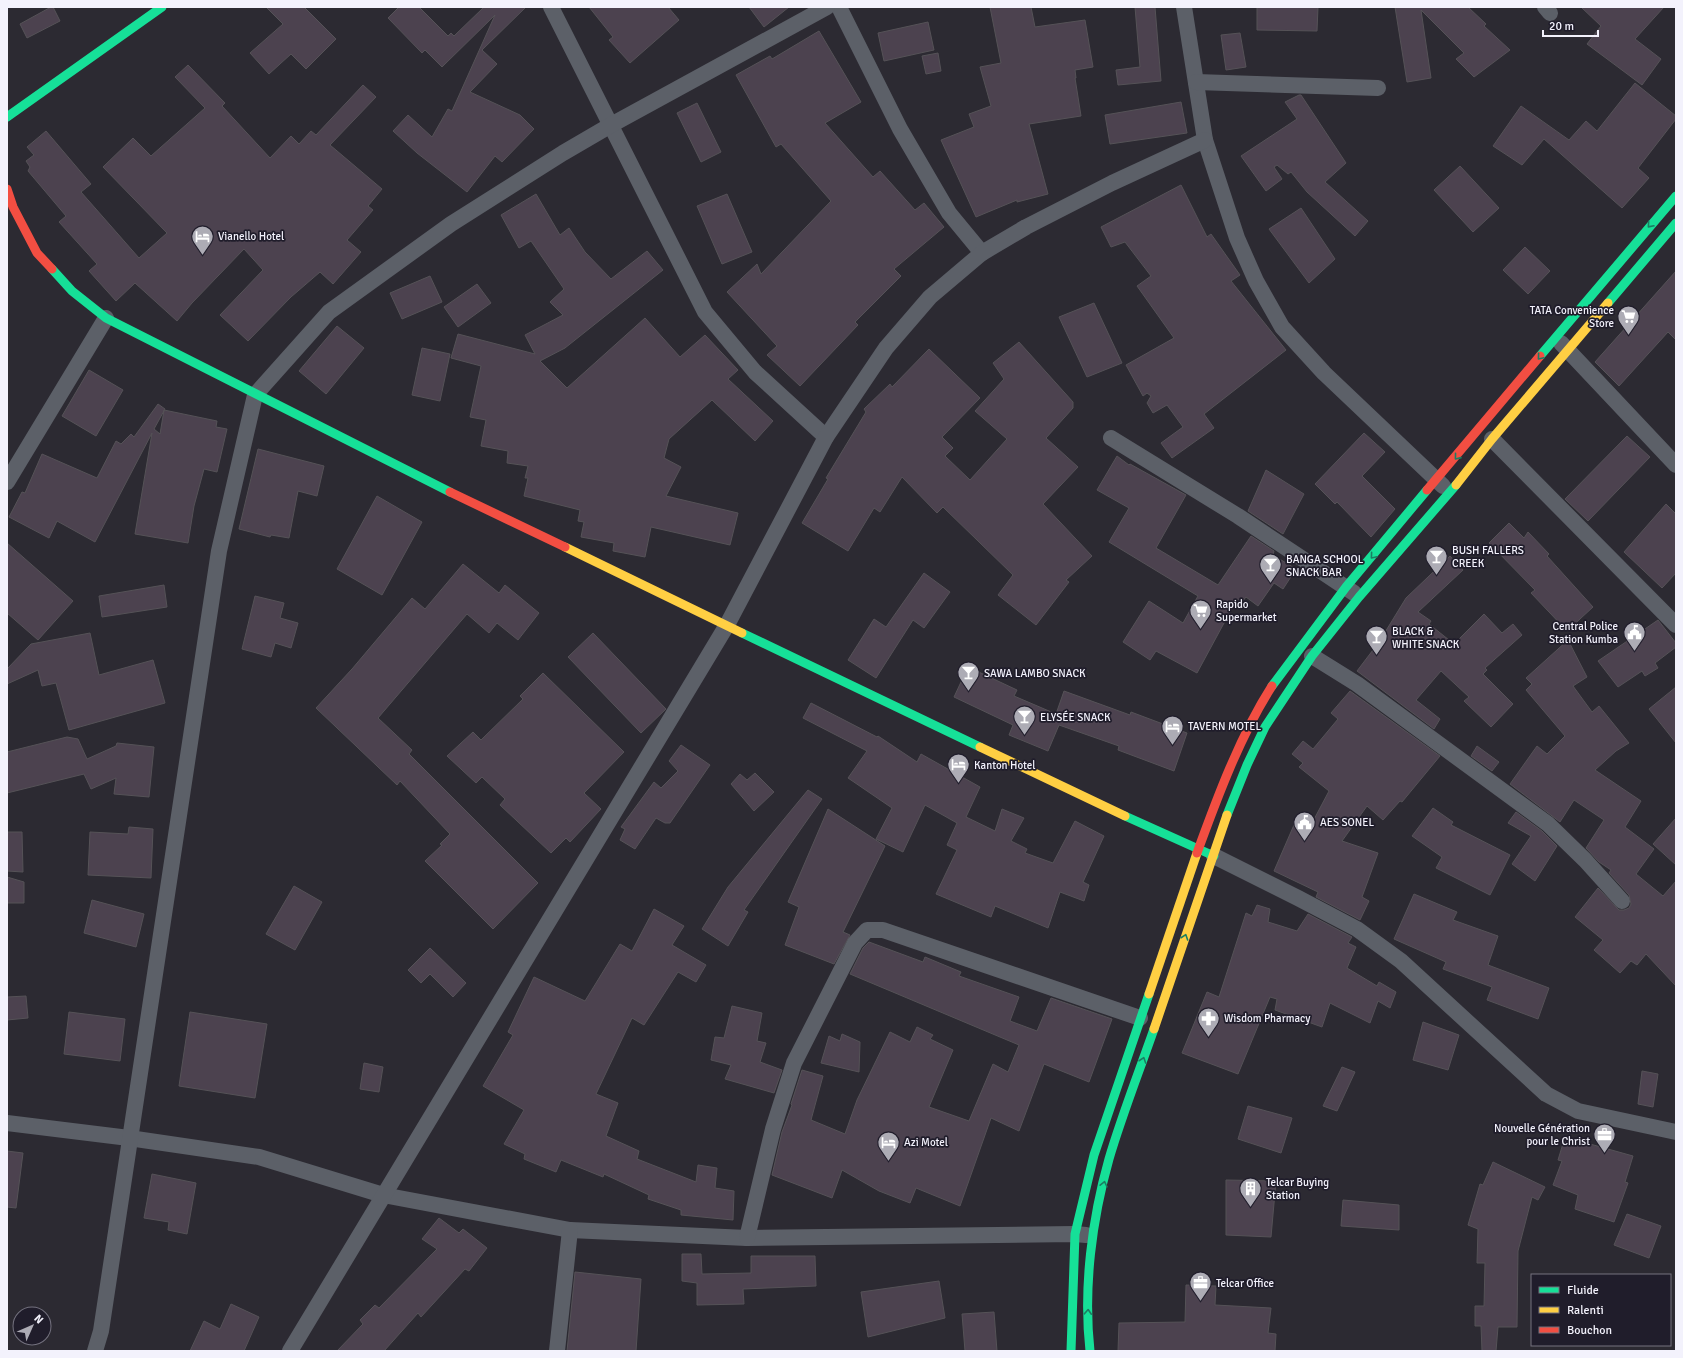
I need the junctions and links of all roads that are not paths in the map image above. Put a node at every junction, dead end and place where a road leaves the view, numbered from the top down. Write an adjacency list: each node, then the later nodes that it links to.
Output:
1 (162, 7): 8 (main road)
2 (551, 7): 9 (street)
3 (827, 7): 9 (street)
4 (839, 7): 14 (street)
5 (1184, 7): 6 (street)
6 (1196, 82): 7 (street); 10 (street)
7 (1378, 88)
8 (7, 117)
9 (611, 125): 18 (street); 19 (street)
10 (1204, 140): 14 (street); 23 (street)
11 (7, 189): 15 (main road)
12 (1676, 196): 16 (main road, one-way to 16)
13 (1676, 223): 17 (main road)
14 (982, 253): 19 (street)
15 (106, 318): 18 (main road); 24 (street)
16 (1556, 338): 17 (street); 23 (main road, one-way to 23)
17 (1568, 349): 21 (main road); 22 (street)
18 (255, 395): 28 (main road); 37 (street)
19 (826, 438): 28 (street)
20 (1111, 438): 26 (street)
21 (1492, 439): 25 (main road); 29 (street)
22 (1676, 465)
23 (1437, 481): 25 (street); 26 (main road, one-way to 26)
24 (7, 482)
25 (1450, 492): 27 (main road)
26 (1346, 587): 27 (street); 31 (main road)
27 (1359, 597): 30 (main road)
28 (727, 625): 31 (main road); 38 (street)
29 (1676, 625)
30 (1312, 656): 32 (main road); 33 (street)
31 (1198, 849): 32 (main road); 34 (main road)
32 (1214, 856): 36 (street); 41 (main road, one-way to 32)
33 (1622, 901)
34 (1140, 1018): 40 (main road); 42 (street)
35 (7, 1123): 37 (street)
36 (1676, 1132)
37 (129, 1138): 38 (street); 43 (street)
38 (383, 1195): 39 (street); 44 (street)
39 (570, 1230): 42 (street); 45 (street)
40 (1075, 1234): 41 (street); 42 (street); 46 (main road)
41 (1092, 1236): 47 (main road, one-way to 41)
42 (747, 1238)
43 (95, 1351)
44 (290, 1351)
45 (557, 1351)
46 (1071, 1351)
47 (1090, 1351)

